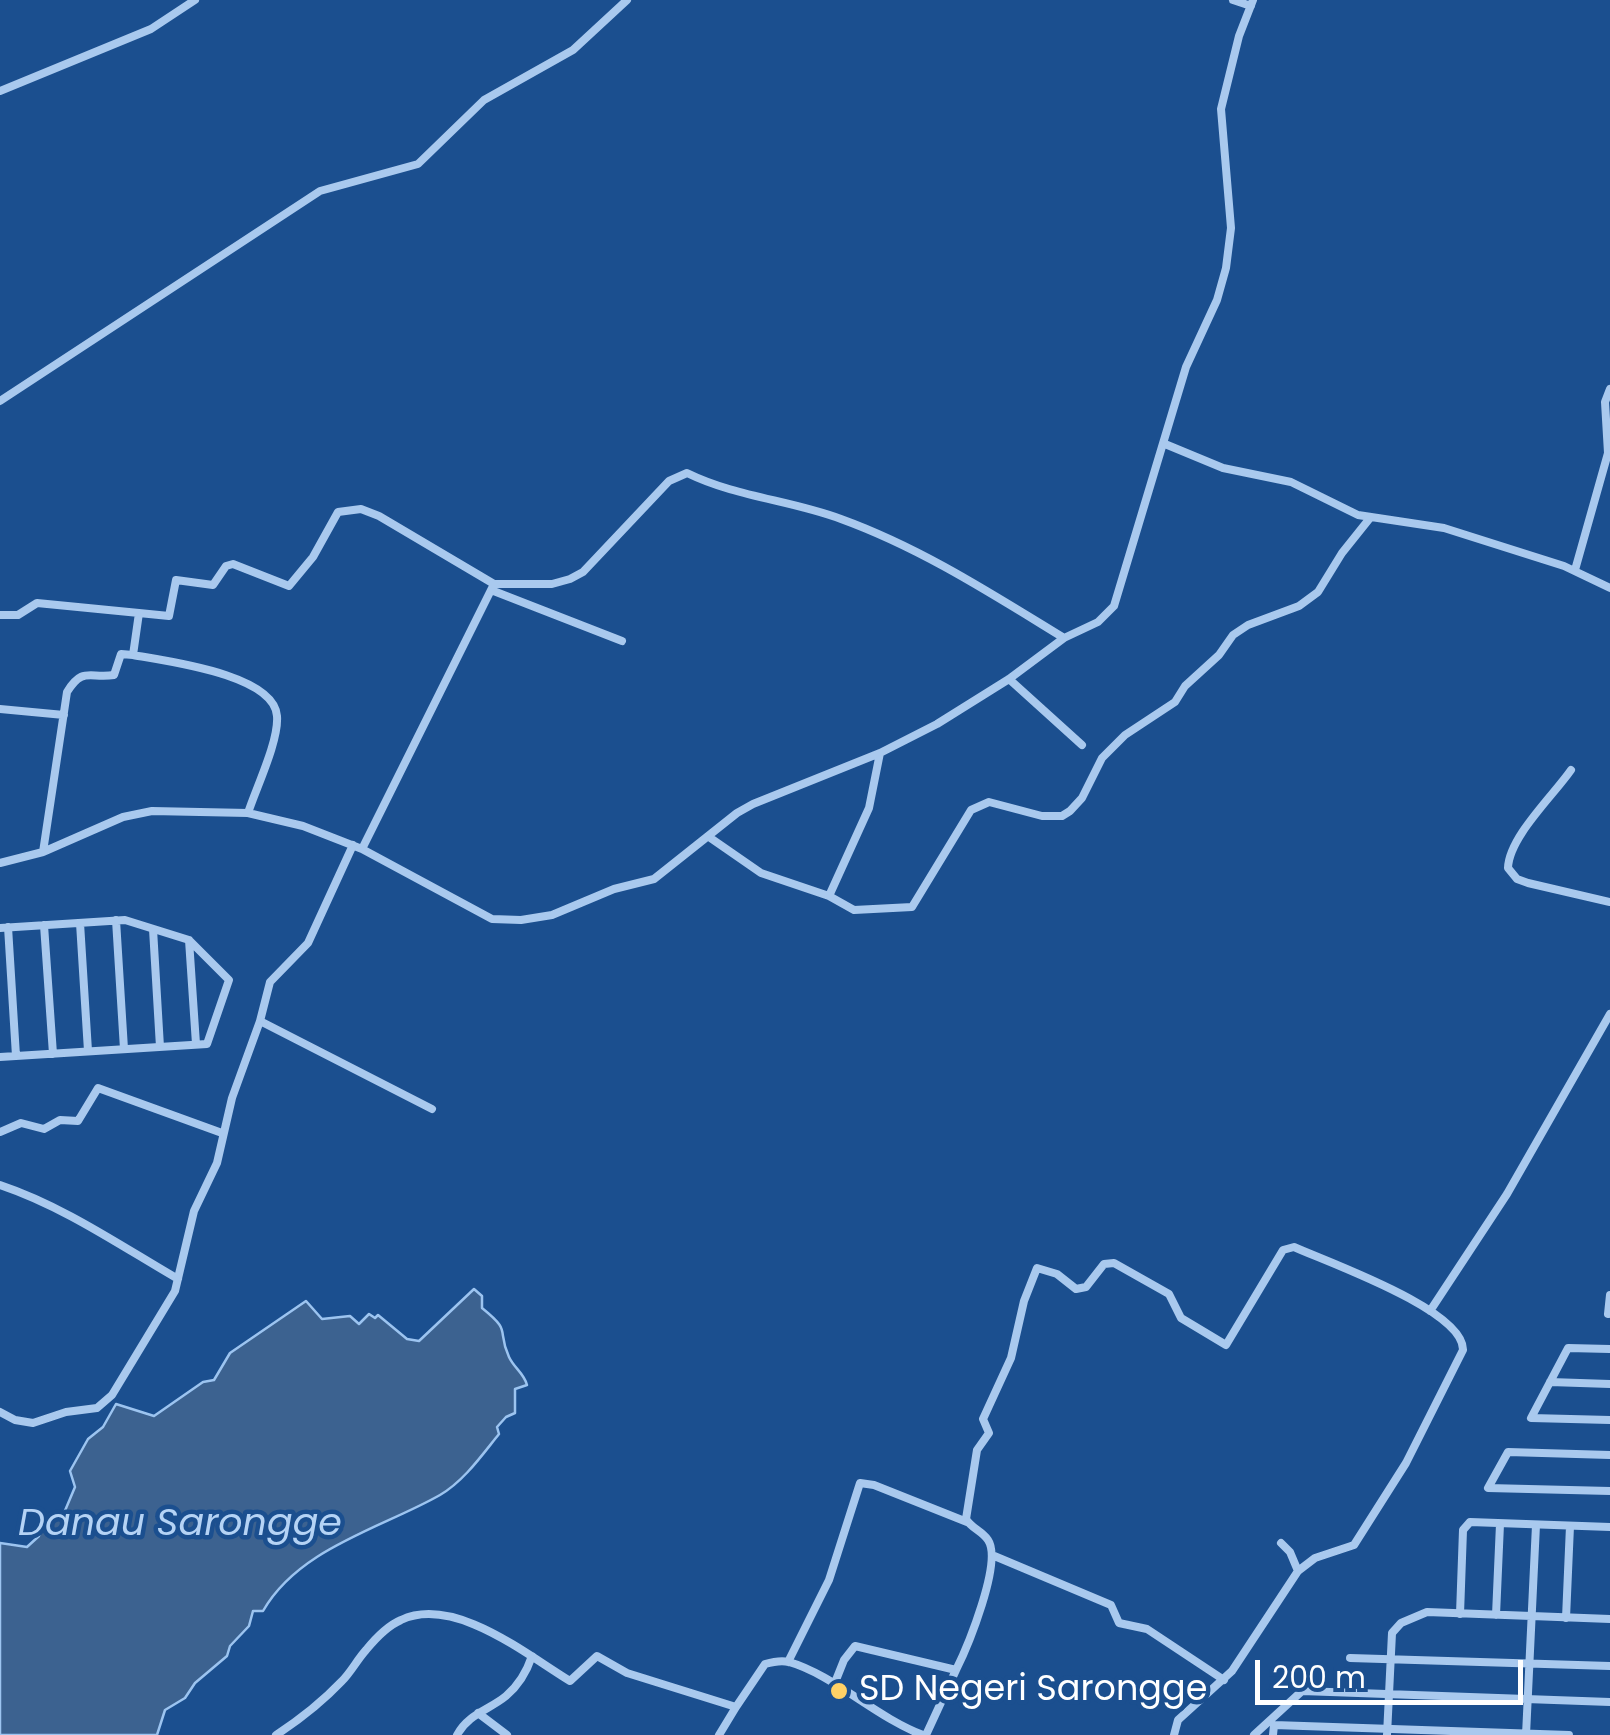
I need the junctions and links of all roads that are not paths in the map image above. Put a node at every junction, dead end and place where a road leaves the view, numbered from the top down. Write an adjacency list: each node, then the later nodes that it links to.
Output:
1 (195, 0): 5 (street)
2 (626, 0): 7 (street)
3 (1233, 0): 4 (street)
4 (1252, 3): 8 (street)
5 (0, 91)
6 (1610, 389): 9 (street)
7 (0, 401)
8 (1165, 444): 10 (street); 16 (street)
9 (1609, 453): 11 (street)
10 (1370, 518): 11 (street); 30 (street)
11 (1575, 570): 13 (street)
12 (493, 587): 14 (street); 16 (street); 17 (street); 27 (street)
13 (1610, 588)
14 (139, 613): 15 (street); 18 (street)
15 (0, 616)
16 (1064, 638): 19 (street)
17 (622, 641)
18 (133, 655): 21 (street); 25 (street)
19 (1009, 678): 22 (street); 23 (street)
20 (0, 709): 21 (street)
21 (64, 715): 28 (street)
22 (1082, 744)
23 (880, 753): 26 (street); 30 (street)
24 (1571, 770): 31 (street)
25 (248, 813): 27 (street); 28 (street)
26 (708, 837): 27 (street); 30 (street)
27 (357, 847): 39 (street)
28 (42, 852): 29 (street)
29 (0, 864)
30 (829, 896)
31 (1610, 902)
32 (116, 920): 33 (street); 36 (street); 42 (street)
33 (80, 922): 34 (street); 43 (street)
34 (44, 925): 35 (street); 44 (street)
35 (4, 928): 45 (street)
36 (153, 929): 37 (street); 41 (street)
37 (190, 940): 40 (street); 40 (street)
38 (1610, 1014): 53 (street)
39 (260, 1022): 47 (street); 49 (street)
40 (196, 1044): 41 (street)
41 (160, 1047): 42 (street)
42 (124, 1049): 43 (street)
43 (88, 1051): 44 (street)
44 (52, 1054): 45 (street)
45 (16, 1056): 46 (street)
46 (0, 1057)
47 (432, 1109)
48 (0, 1132): 49 (street)
49 (222, 1133): 51 (street)
50 (0, 1185): 51 (street)
51 (178, 1279): 59 (street)
52 (1610, 1295): 55 (street)
53 (1430, 1312): 63 (street); 70 (street)
54 (1594, 1314): 55 (street)
55 (1609, 1314)
56 (1610, 1349): 57 (street)
57 (1550, 1382): 58 (street); 60 (street)
58 (1610, 1384)
59 (0, 1412)
60 (1610, 1420)
61 (1610, 1456): 62 (street)
62 (1610, 1491)
63 (966, 1522): 69 (street); 79 (street)
64 (1500, 1524): 65 (street); 71 (street); 72 (street)
65 (1536, 1525): 66 (street); 73 (street)
66 (1570, 1526): 67 (street); 74 (street)
67 (1610, 1527)
68 (1281, 1543): 70 (street)
69 (992, 1555): 82 (street); 83 (street)
70 (1298, 1571): 83 (street)
71 (1460, 1614): 72 (street); 78 (street)
72 (1496, 1615): 73 (street)
73 (1532, 1617): 74 (street); 80 (street)
74 (1566, 1618): 75 (street)
75 (1610, 1620)
76 (532, 1656): 88 (street); 89 (street); 95 (street)
77 (1350, 1658): 78 (street)
78 (1389, 1658): 80 (street); 85 (street)
79 (788, 1662): 84 (street); 88 (street)
80 (1529, 1664): 81 (street); 86 (street)
81 (1610, 1666)
82 (956, 1670): 84 (street); 99 (street)
83 (1224, 1680): 100 (street)
84 (834, 1685): 99 (street)
85 (1388, 1694): 86 (street); 92 (street); 101 (street)
86 (1528, 1699): 87 (street); 94 (street)
87 (1610, 1702)
88 (736, 1707): 98 (street)
89 (478, 1713): 96 (street); 97 (street)
90 (1309, 1730): 91 (street); 102 (street)
91 (1344, 1731): 92 (street)
92 (1387, 1732): 93 (street); 94 (street)
93 (1446, 1733): 94 (street)
94 (1526, 1734): 103 (street)
95 (276, 1735)
96 (456, 1735)
97 (507, 1735)
98 (719, 1735)
99 (924, 1735)
100 (1174, 1735)
101 (1254, 1735)
102 (1273, 1735)
103 (1568, 1735)

